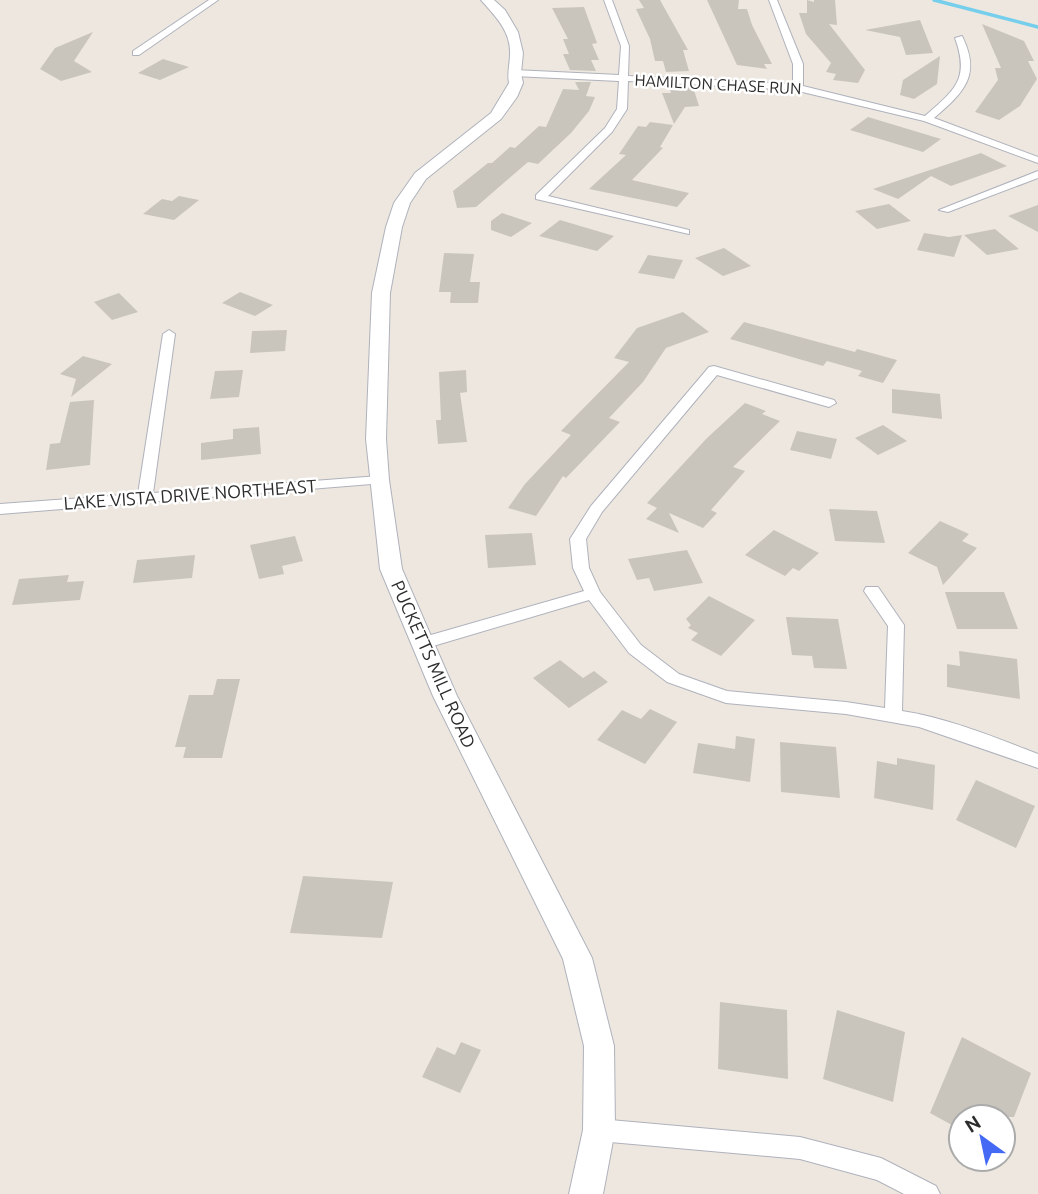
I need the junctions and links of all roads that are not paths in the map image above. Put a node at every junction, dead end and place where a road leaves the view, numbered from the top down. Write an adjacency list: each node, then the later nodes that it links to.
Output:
1 (214, 0): 6 (street)
2 (486, 0): 7 (street, PUCKETTS MILL ROAD)
3 (608, 0): 8 (street)
4 (773, 0): 9 (street)
5 (959, 38): 10 (street)
6 (136, 53)
7 (514, 74): 8 (street, HAMILTON CHASE RUN); 17 (street, PUCKETTS MILL ROAD)
8 (625, 79): 9 (street, HAMILTON CHASE RUN); 14 (street)
9 (798, 87): 10 (street, HAMILTON CHASE RUN)
10 (927, 119): 11 (street, HAMILTON CHASE RUN)
11 (1038, 160)
12 (1038, 174): 13 (street)
13 (944, 210)
14 (685, 232)
15 (169, 334): 18 (street)
16 (829, 403): 21 (street)
17 (379, 480): 18 (street, LAKE VISTA DRIVE NORTHEAST); 22 (street, PUCKETTS MILL ROAD)
18 (145, 497): 19 (street, LAKE VISTA DRIVE NORTHEAST)
19 (0, 509)
20 (872, 591): 23 (street)
21 (593, 594): 22 (street); 23 (street)
22 (422, 643): 25 (street, PUCKETTS MILL ROAD)
23 (892, 716): 24 (street)
24 (1038, 761)
25 (599, 1130): 26 (street, PUCKETTS MILL ROAD); 27 (street)
26 (586, 1194)
27 (928, 1194)

